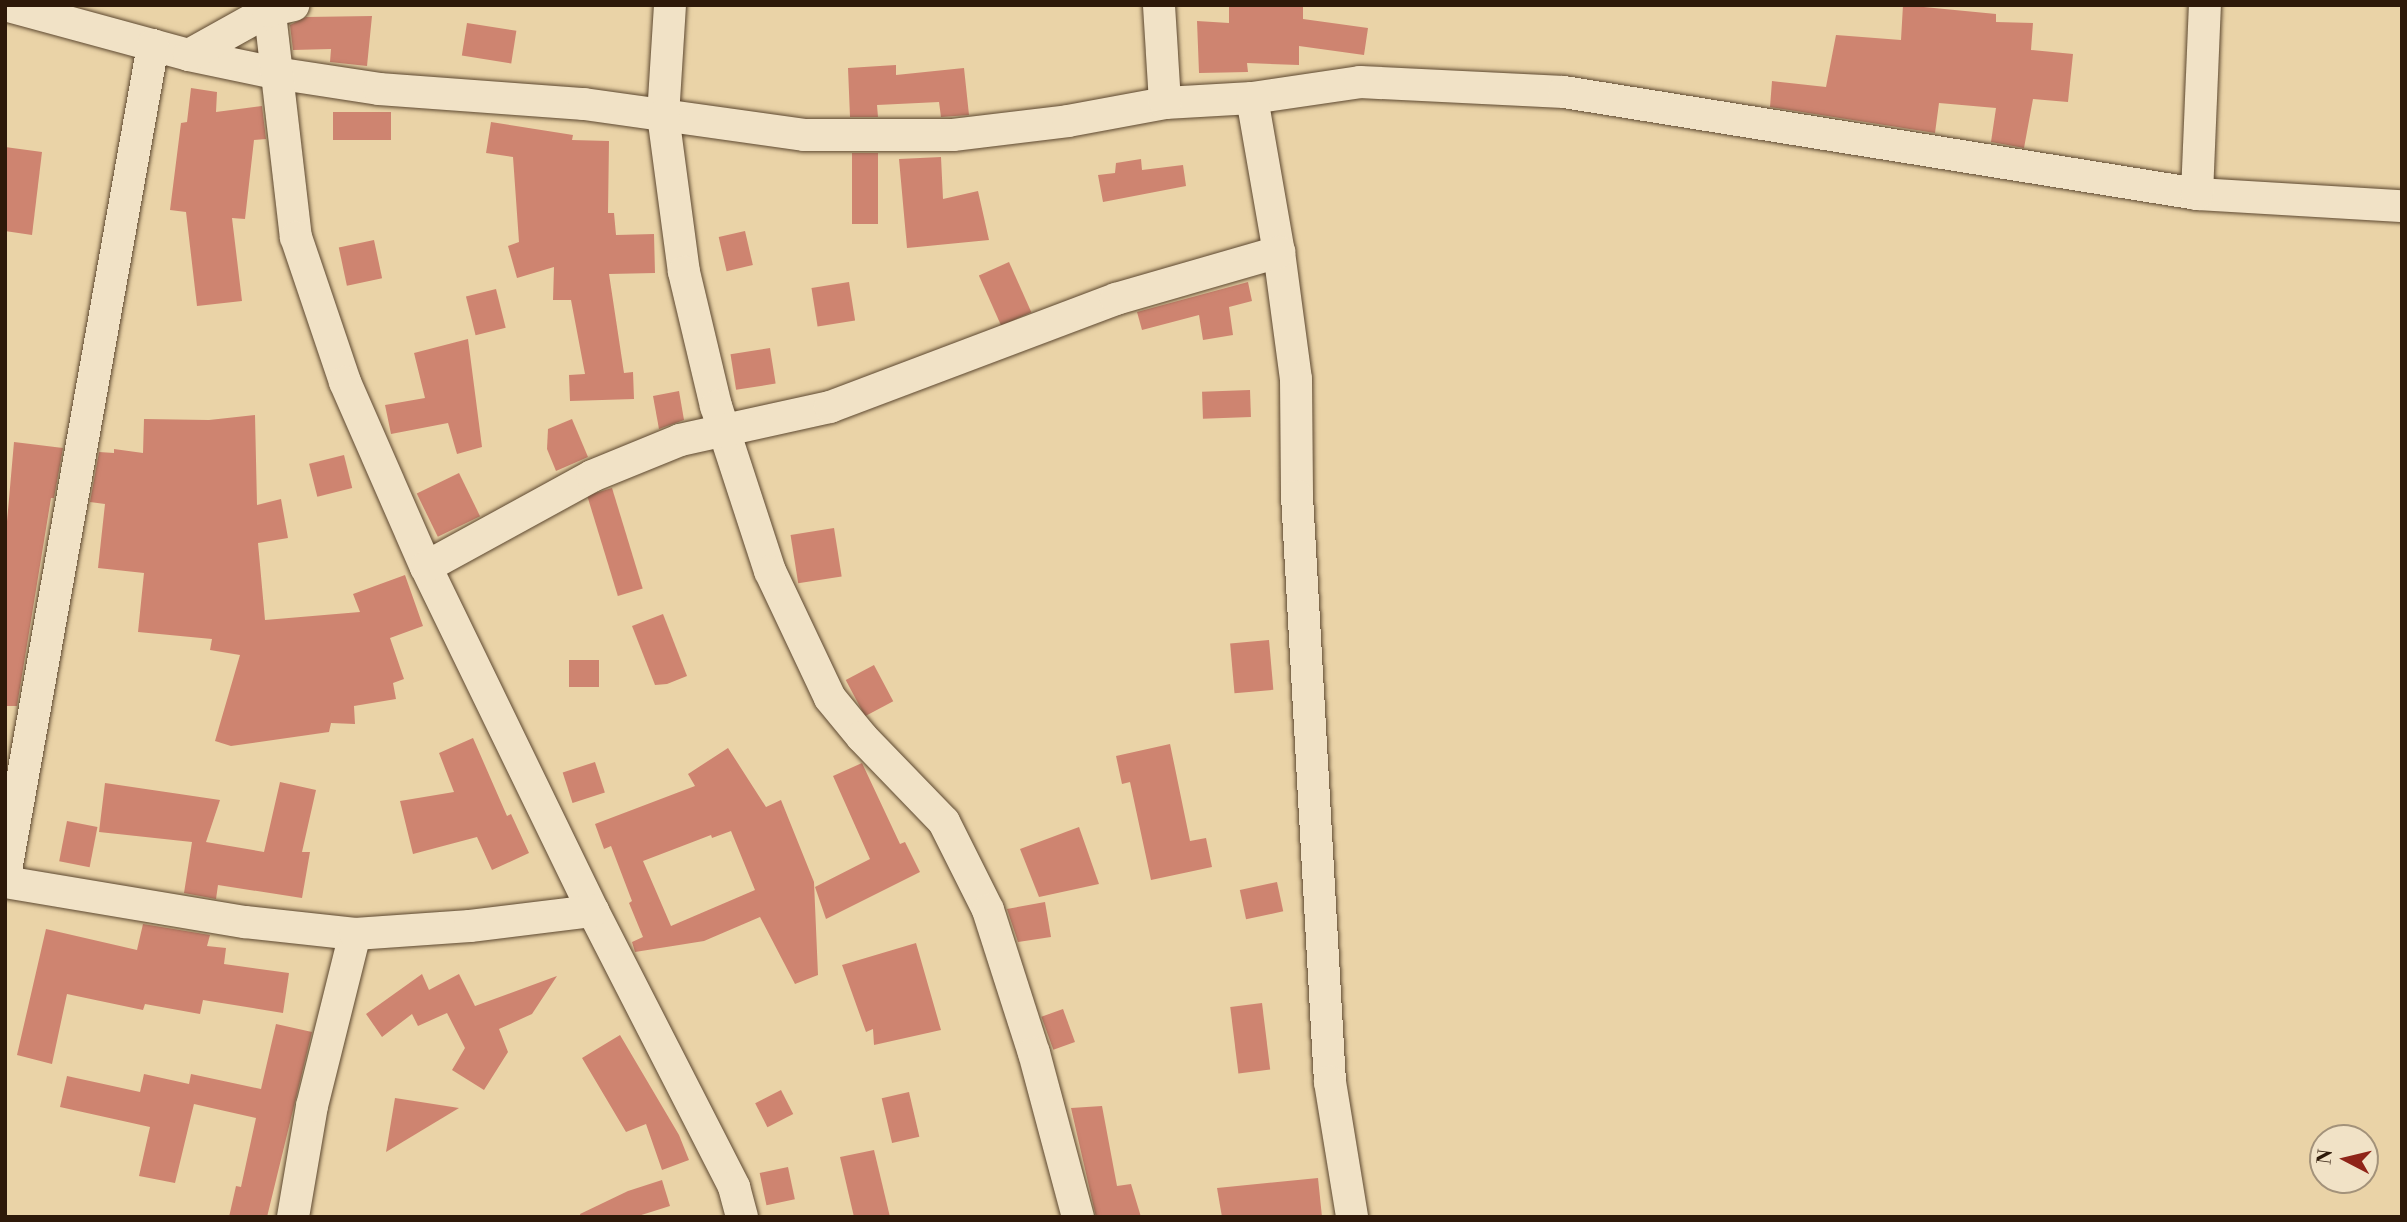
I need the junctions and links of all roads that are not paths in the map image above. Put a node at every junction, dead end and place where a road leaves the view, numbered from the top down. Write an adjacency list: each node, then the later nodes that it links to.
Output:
1 (5, 5): 6 (street)
2 (670, 5): 11 (street)
3 (1159, 5): 10 (street)
4 (2205, 5): 12 (street)
5 (277, 7): 7 (street); 8 (street)
6 (153, 45): 7 (street); 17 (street)
7 (189, 55): 8 (street)
8 (275, 73): 11 (street); 16 (street)
9 (1252, 98): 10 (street); 12 (street); 14 (street)
10 (1165, 103): 11 (street)
11 (663, 115): 15 (street)
12 (2197, 194): 13 (street)
13 (2402, 206)
14 (1279, 253): 15 (street); 24 (street)
15 (723, 429): 16 (street); 23 (street)
16 (426, 566): 19 (street)
17 (5, 876)
18 (5, 882): 20 (street)
19 (593, 911): 20 (street); 22 (street)
20 (355, 934): 21 (street)
21 (293, 1217)
22 (743, 1217)
23 (1079, 1217)
24 (1352, 1217)

